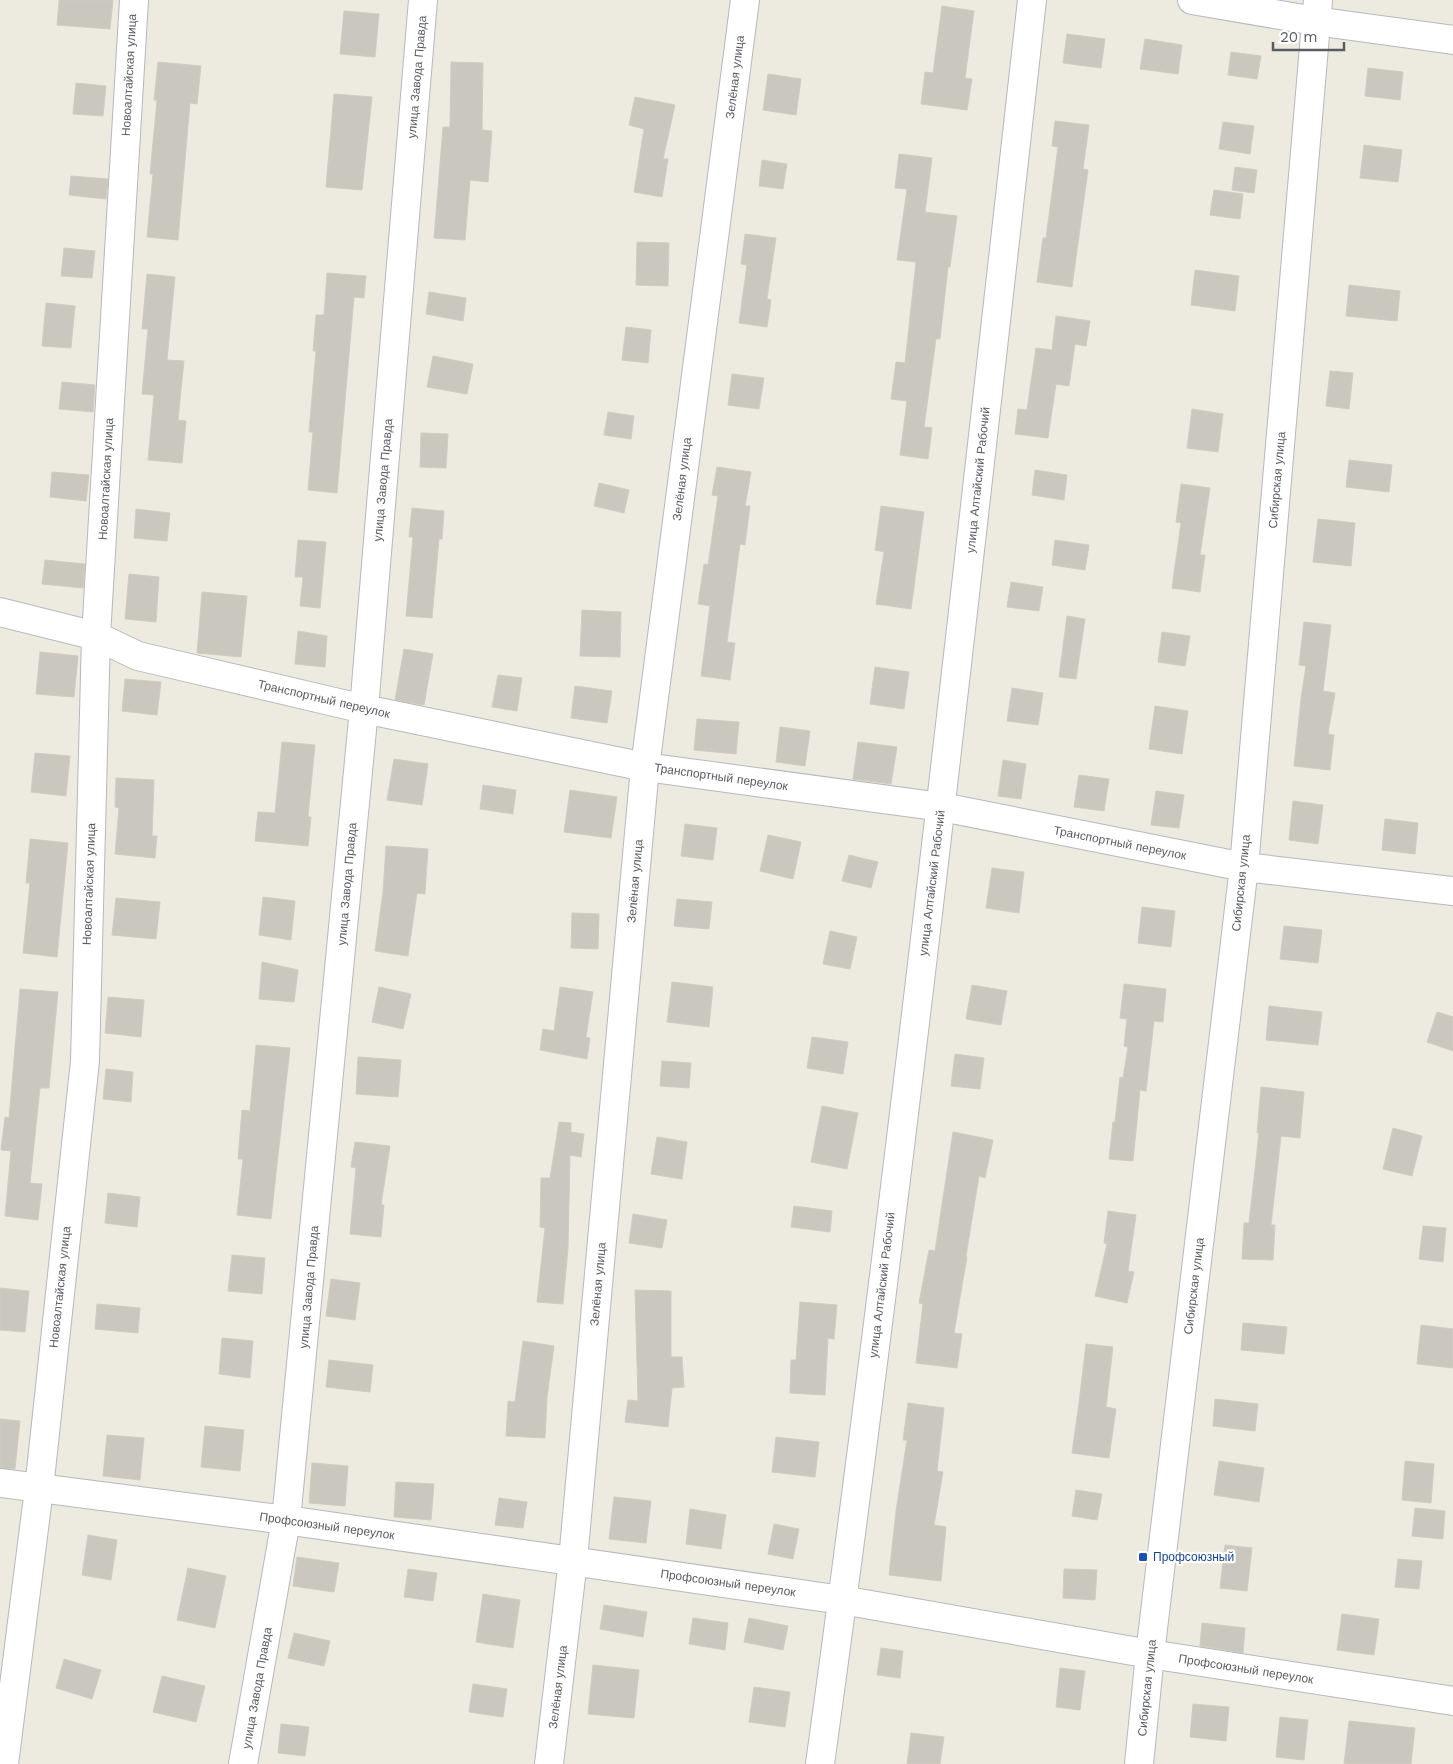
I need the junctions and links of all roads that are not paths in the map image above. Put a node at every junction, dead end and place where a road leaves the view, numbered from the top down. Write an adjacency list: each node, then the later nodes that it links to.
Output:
1 (134, 0): 9 (street, Новоалтайская улица)
2 (423, 0): 10 (street, улица Завода Правда)
3 (745, 0): 11 (street, Зелёная улица)
4 (1032, 0): 12 (street, улица Алтайский Рабочий)
5 (1192, 0): 6 (street)
6 (1317, 10): 7 (street); 13 (street, Сибирская улица)
7 (1453, 40)
8 (0, 612): 9 (street, Транспортный переулок)
9 (96, 636): 10 (street, Транспортный переулок); 16 (street, Новоалтайская улица)
10 (364, 709): 11 (street, Транспортный переулок); 17 (street, улица Завода Правда)
11 (645, 767): 12 (street, Транспортный переулок); 18 (street, Зелёная улица)
12 (942, 807): 13 (street, Транспортный переулок); 19 (street, улица Алтайский Рабочий)
13 (1244, 867): 14 (street, Транспортный переулок); 20 (street, Сибирская улица)
14 (1453, 891)
15 (0, 1483): 16 (street, Профсоюзный переулок)
16 (39, 1489): 17 (street, Профсоюзный переулок); 22 (street, Новоалтайская улица)
17 (286, 1520): 18 (street, Профсоюзный переулок); 23 (street, улица Завода Правда)
18 (573, 1560): 19 (street, Профсоюзный переулок); 24 (street, Зелёная улица)
19 (842, 1600): 20 (street, Профсоюзный переулок); 25 (street, улица Алтайский Рабочий)
20 (1150, 1654): 21 (street, Профсоюзный переулок); 26 (street, Сибирская улица)
21 (1453, 1701)
22 (4, 1764)
23 (244, 1764)
24 (548, 1764)
25 (820, 1764)
26 (1139, 1764)

